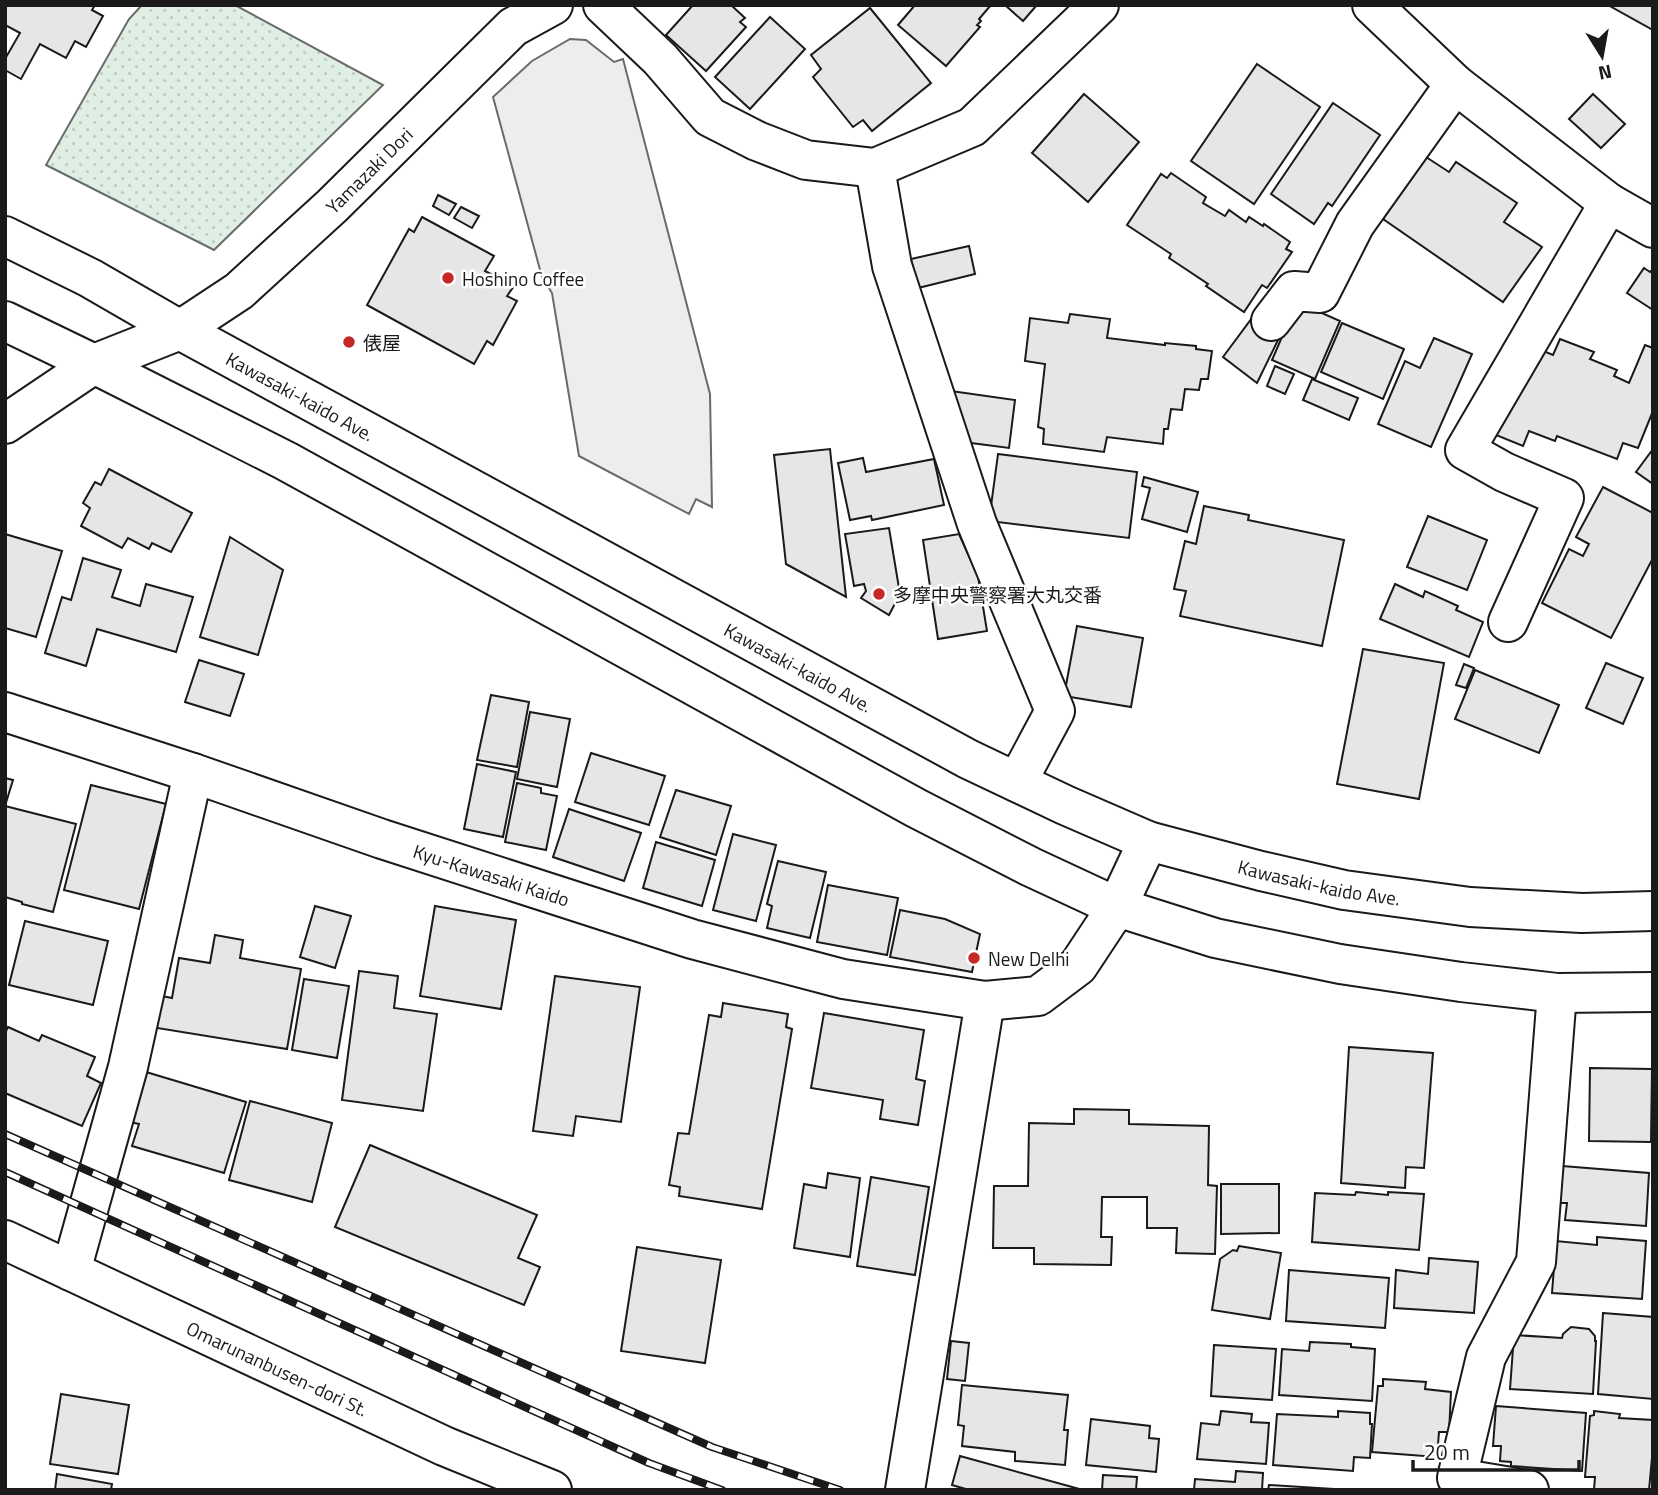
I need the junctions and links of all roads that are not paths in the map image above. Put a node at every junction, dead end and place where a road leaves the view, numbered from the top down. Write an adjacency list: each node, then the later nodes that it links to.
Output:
1 (553, 5): 5 (street, Yamazaki Dori)
2 (603, 5): 7 (street)
3 (1099, 5): 7 (street)
4 (1372, 5): 6 (street)
5 (511, 16): 13 (street, Yamazaki Dori)
6 (1455, 84): 8 (street); 12 (street)
7 (875, 168): 19 (street)
8 (1609, 203): 9 (street); 16 (street)
9 (1653, 228)
10 (5, 236): 13 (street, Kawasaki-kaido Ave.)
11 (5, 321): 14 (street)
12 (1271, 321)
13 (180, 330): 14 (street, Yamazaki Dori); 19 (street, Kawasaki-kaido Ave.)
14 (94, 364): 15 (street, Yamazaki Dori); 21 (street)
15 (5, 424)
16 (1508, 622)
17 (5, 712): 18 (street, Kyu-Kawasaki Kaido)
18 (193, 774): 25 (street, Kyu-Kawasaki Kaido); 27 (street)
19 (1017, 782): 20 (street, Kawasaki-kaido Ave.)
20 (1148, 841): 21 (street); 22 (street, Kawasaki-kaido Ave.)
21 (1117, 907): 24 (street); 25 (street, Kyu-Kawasaki Kaido)
22 (1653, 911)
23 (1653, 992): 24 (street)
24 (1557, 993): 30 (street)
25 (985, 1001): 29 (street)
26 (5, 1240): 27 (street, Omarunanbusen-dori St.)
27 (71, 1270): 28 (street, Omarunanbusen-dori St.)
28 (552, 1490)
29 (905, 1490)
30 (1529, 1490)

